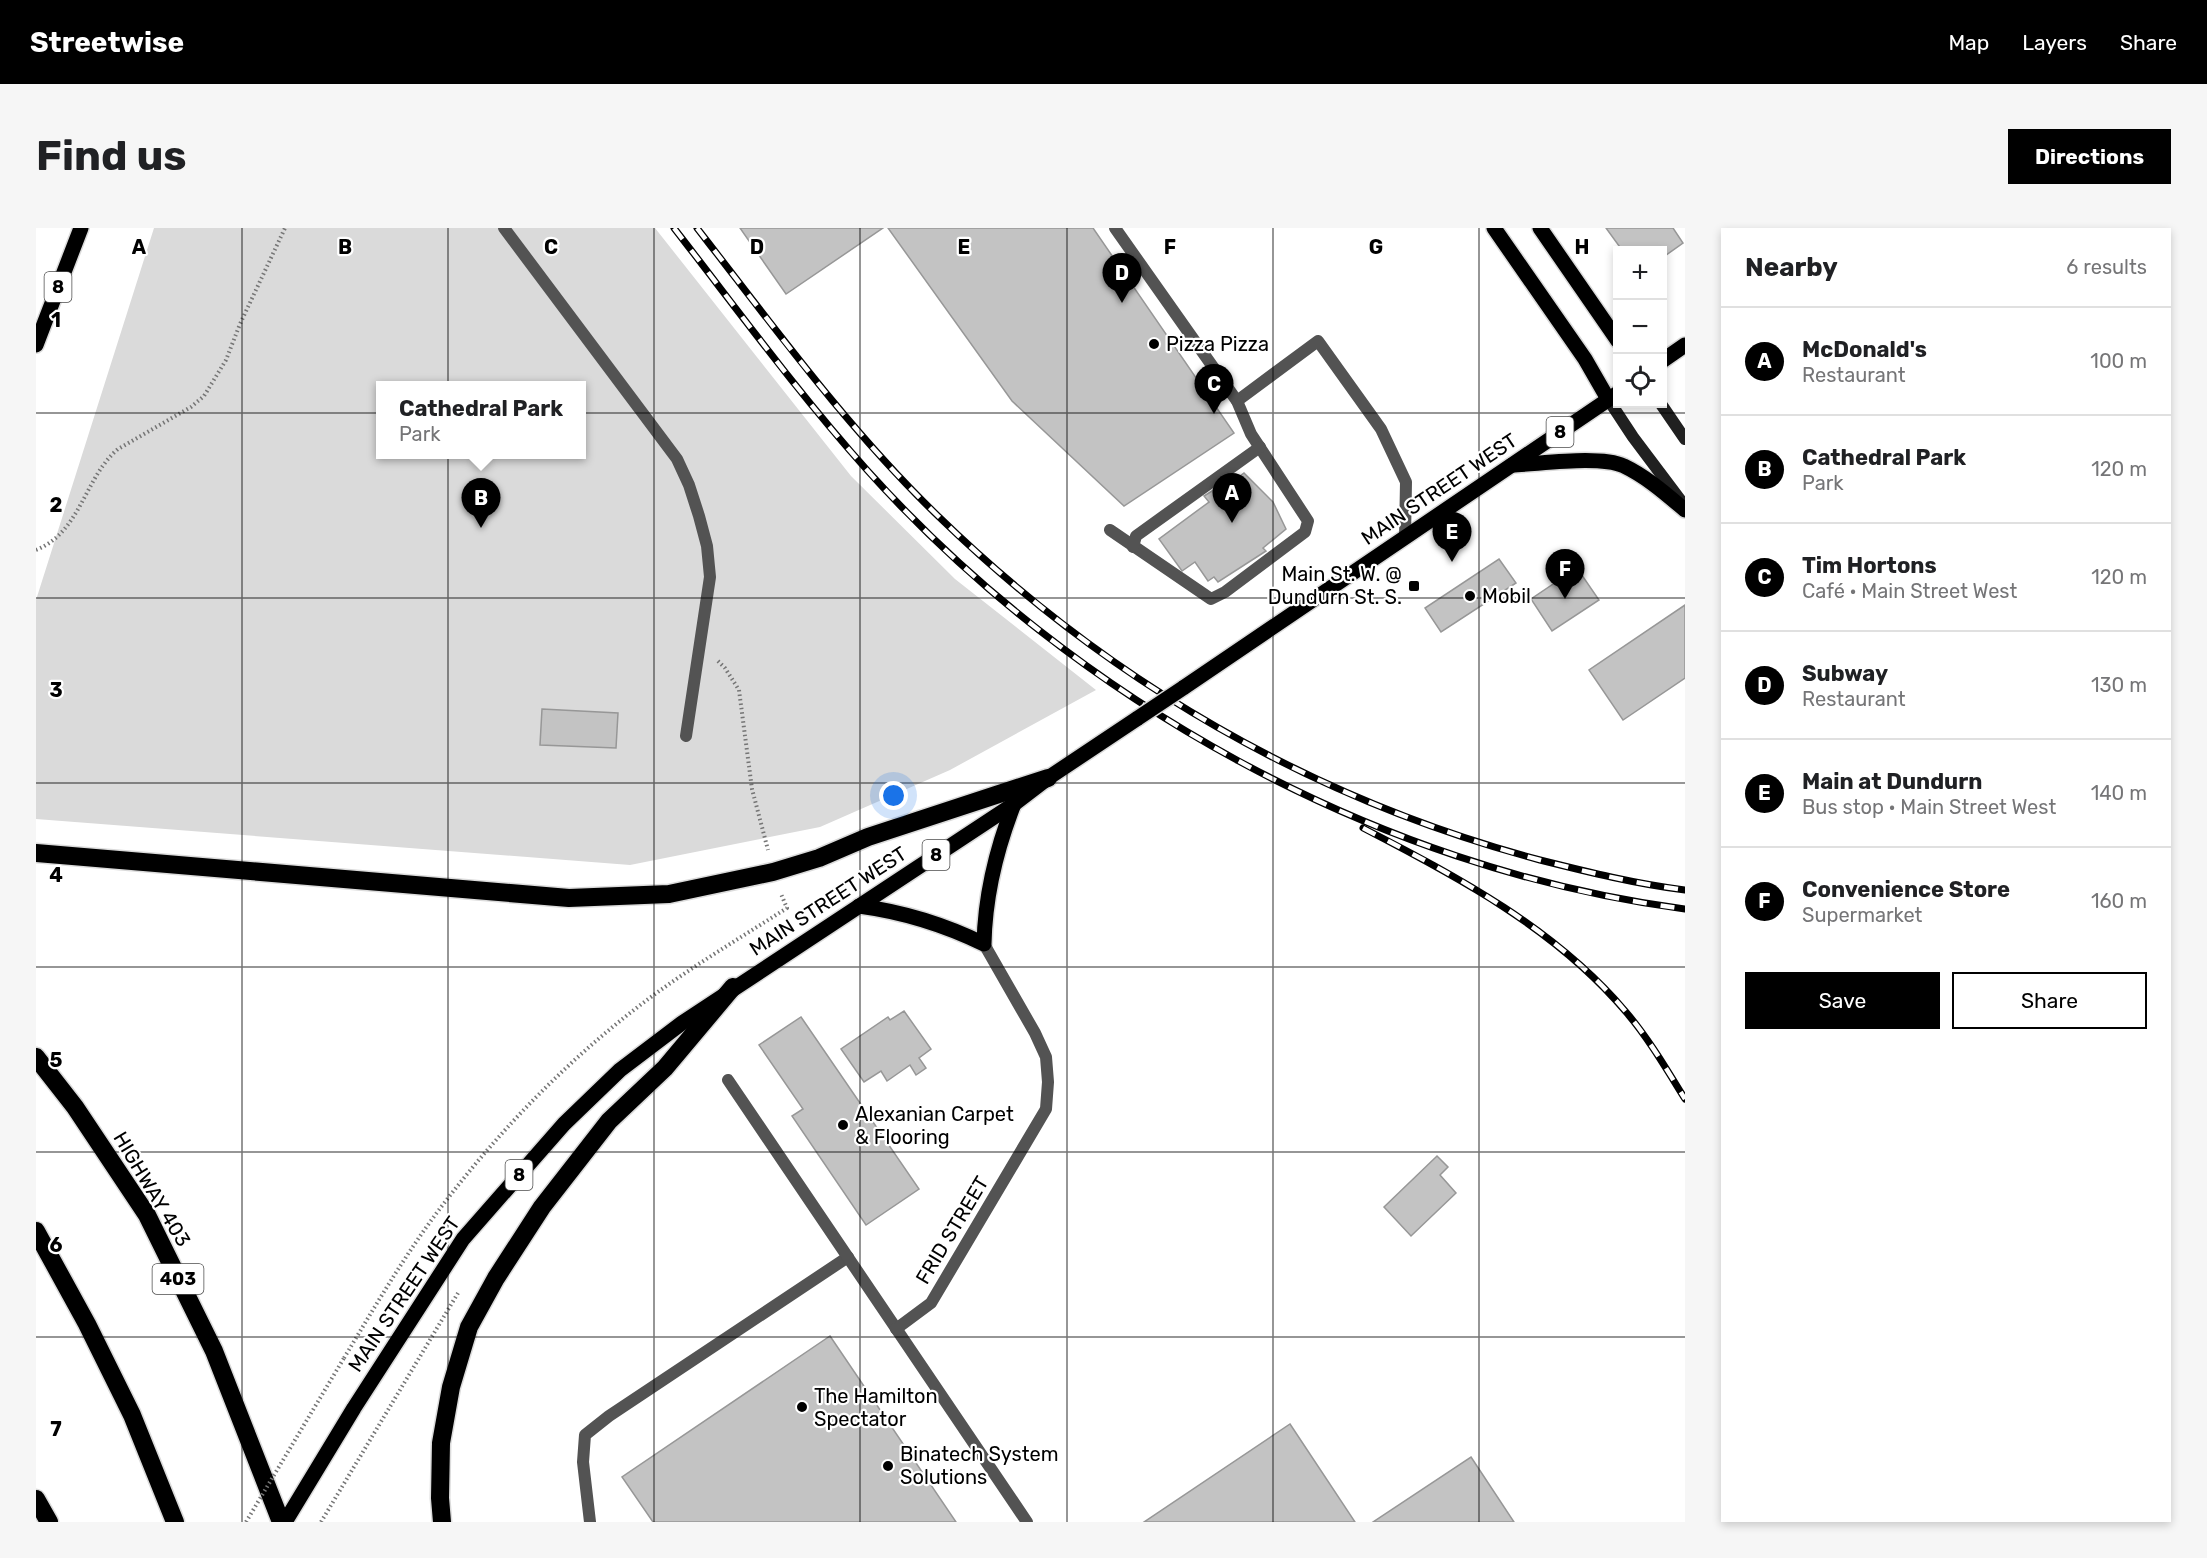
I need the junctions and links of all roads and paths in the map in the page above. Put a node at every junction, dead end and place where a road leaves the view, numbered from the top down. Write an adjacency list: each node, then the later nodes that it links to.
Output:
1 (81, 228): 8 (main road, 8)
2 (285, 228): 22 (path)
3 (504, 228): 23 (street)
4 (1115, 228): 12 (street)
5 (1494, 228): 11 (main road)
6 (1539, 228): 7 (main road)
7 (1613, 335)
8 (36, 345)
9 (1685, 345): 10 (main road)
10 (1667, 358)
11 (1613, 396): 17 (main road, MAIN STREET WEST / 8)
12 (1237, 401): 16 (street); 20 (street)
13 (1619, 408): 18 (main road)
14 (1664, 408): 15 (main road)
15 (1685, 439)
16 (1260, 447): 21 (street); 21 (street)
17 (1512, 465): 18 (main road); 20 (main road, MAIN STREET WEST / 8)
18 (1685, 508)
19 (1110, 530): 21 (street)
20 (1405, 538): 25 (main road, MAIN STREET WEST / 8, bridge)
21 (1133, 547)
22 (36, 550)
23 (699, 652): 24 (street); 28 (path)
24 (686, 736)
25 (1048, 778): 26 (main road, MAIN STREET WEST / 8); 28 (highway)
26 (1014, 804): 29 (main road, MAIN STREET WEST / 8); 30 (main road)
27 (40, 853): 28 (highway)
28 (773, 872): 41 (path, bridge)
29 (859, 906): 30 (main road); 31 (main road, MAIN STREET WEST / 8)
30 (984, 944): 36 (street, FRID STREET)
31 (733, 987): 43 (main road, MAIN STREET WEST / 8); 45 (highway)
32 (36, 1057): 42 (highway, HIGHWAY 403 / 403)
33 (728, 1080): 35 (street)
34 (36, 1231): 40 (highway)
35 (848, 1257): 36 (street); 46 (street)
36 (896, 1329): 47 (street)
37 (367, 1445): 44 (path)
38 (36, 1499): 39 (highway)
39 (49, 1522)
40 (175, 1522)
41 (246, 1522)
42 (281, 1522)
43 (285, 1522)
44 (321, 1522)
45 (442, 1522)
46 (590, 1522)
47 (1027, 1522)

